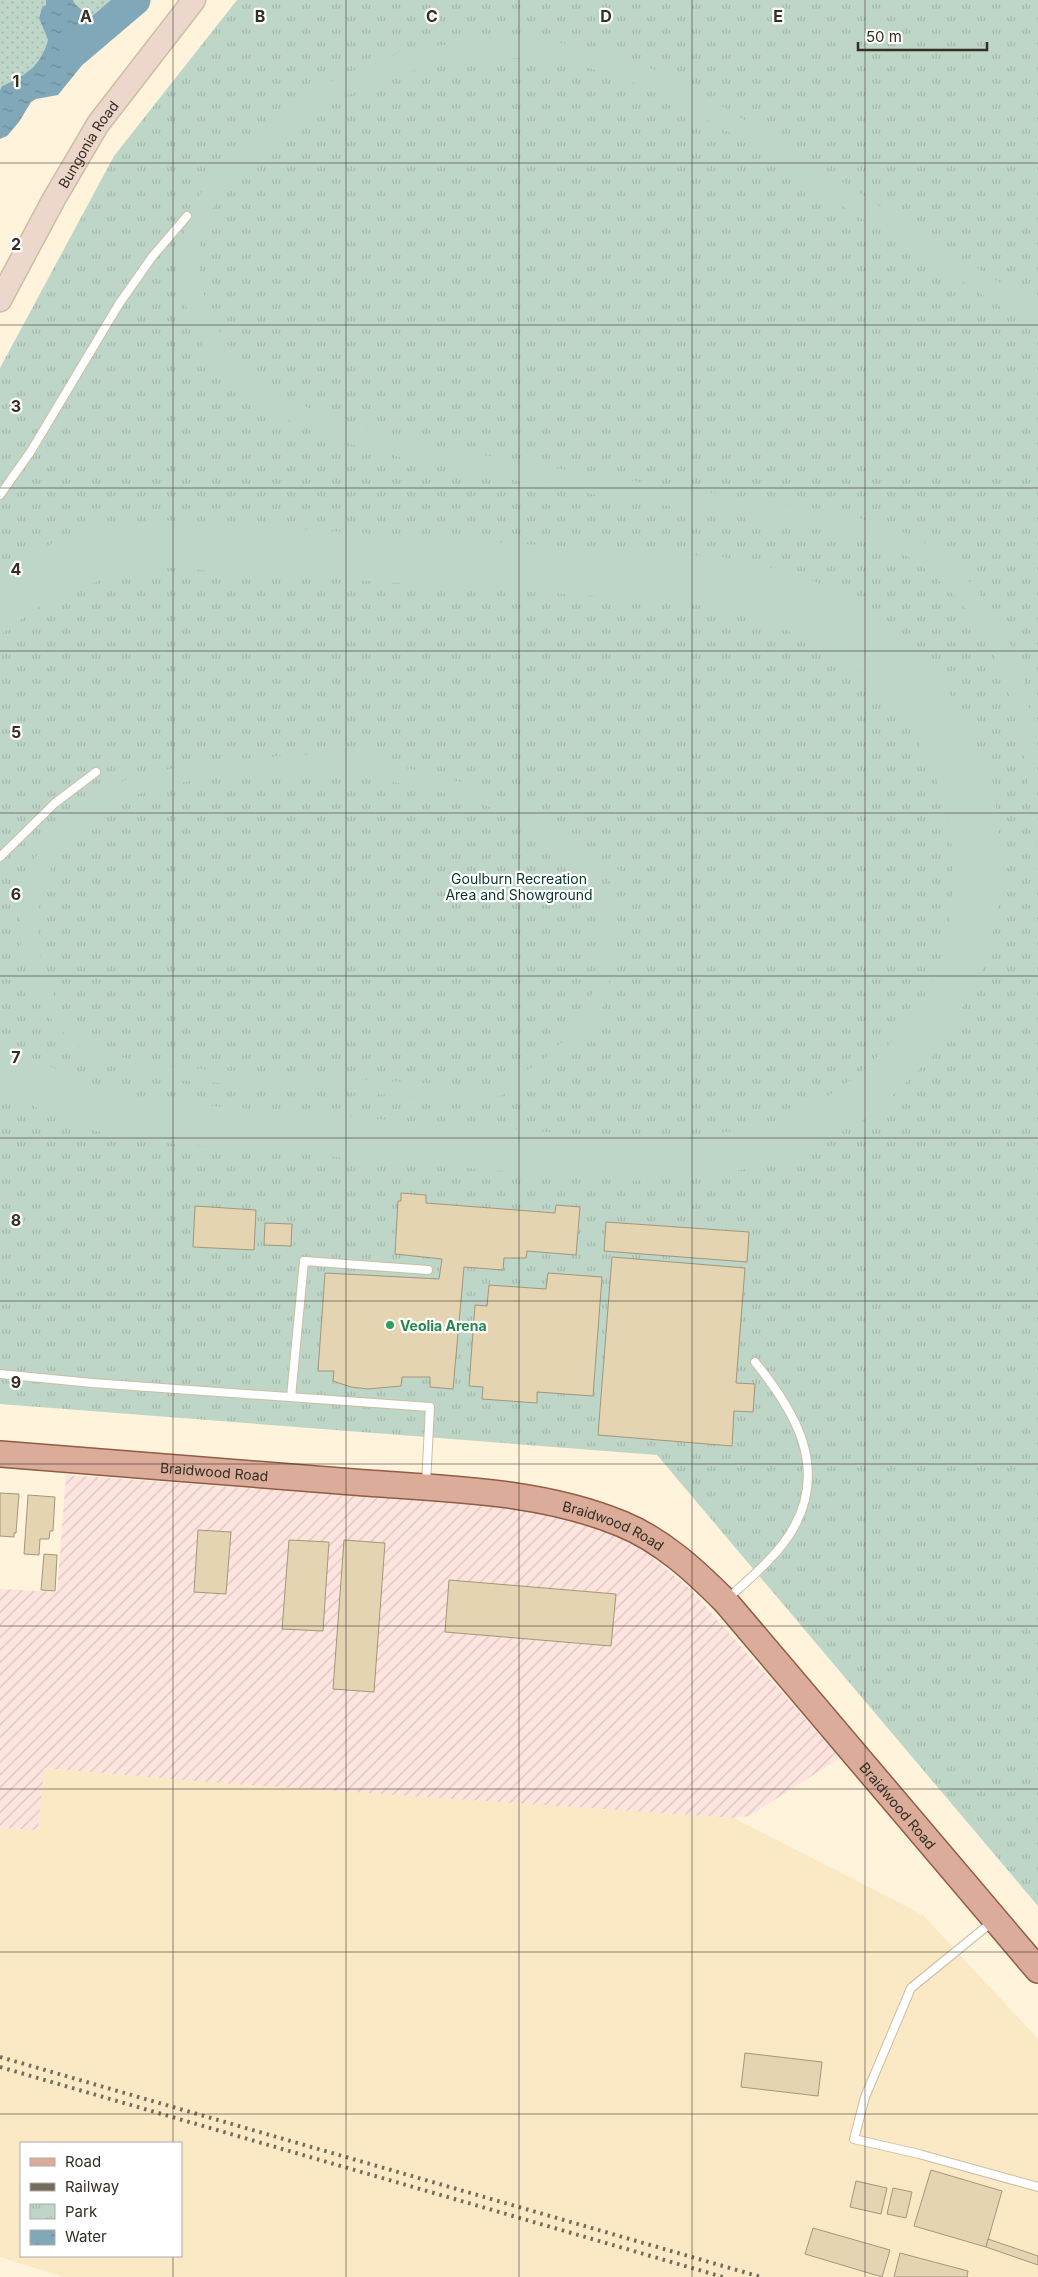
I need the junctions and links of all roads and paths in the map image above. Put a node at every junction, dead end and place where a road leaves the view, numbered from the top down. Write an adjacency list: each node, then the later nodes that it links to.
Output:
1 (194, 0): 3 (street, Bungonia Road)
2 (188, 216): 4 (lane)
3 (0, 300)
4 (0, 495)
5 (96, 772): 6 (lane)
6 (0, 857)
7 (428, 1270): 10 (lane)
8 (755, 1362): 13 (lane)
9 (0, 1374): 10 (lane)
10 (291, 1397): 12 (lane)
11 (0, 1454): 12 (main road, Braidwood Road)
12 (426, 1488): 13 (main road, Braidwood Road)
13 (725, 1601): 14 (main road, Braidwood Road)
14 (995, 1920): 15 (main road, Braidwood Road); 16 (lane)
15 (1038, 1970)
16 (1038, 2187)

